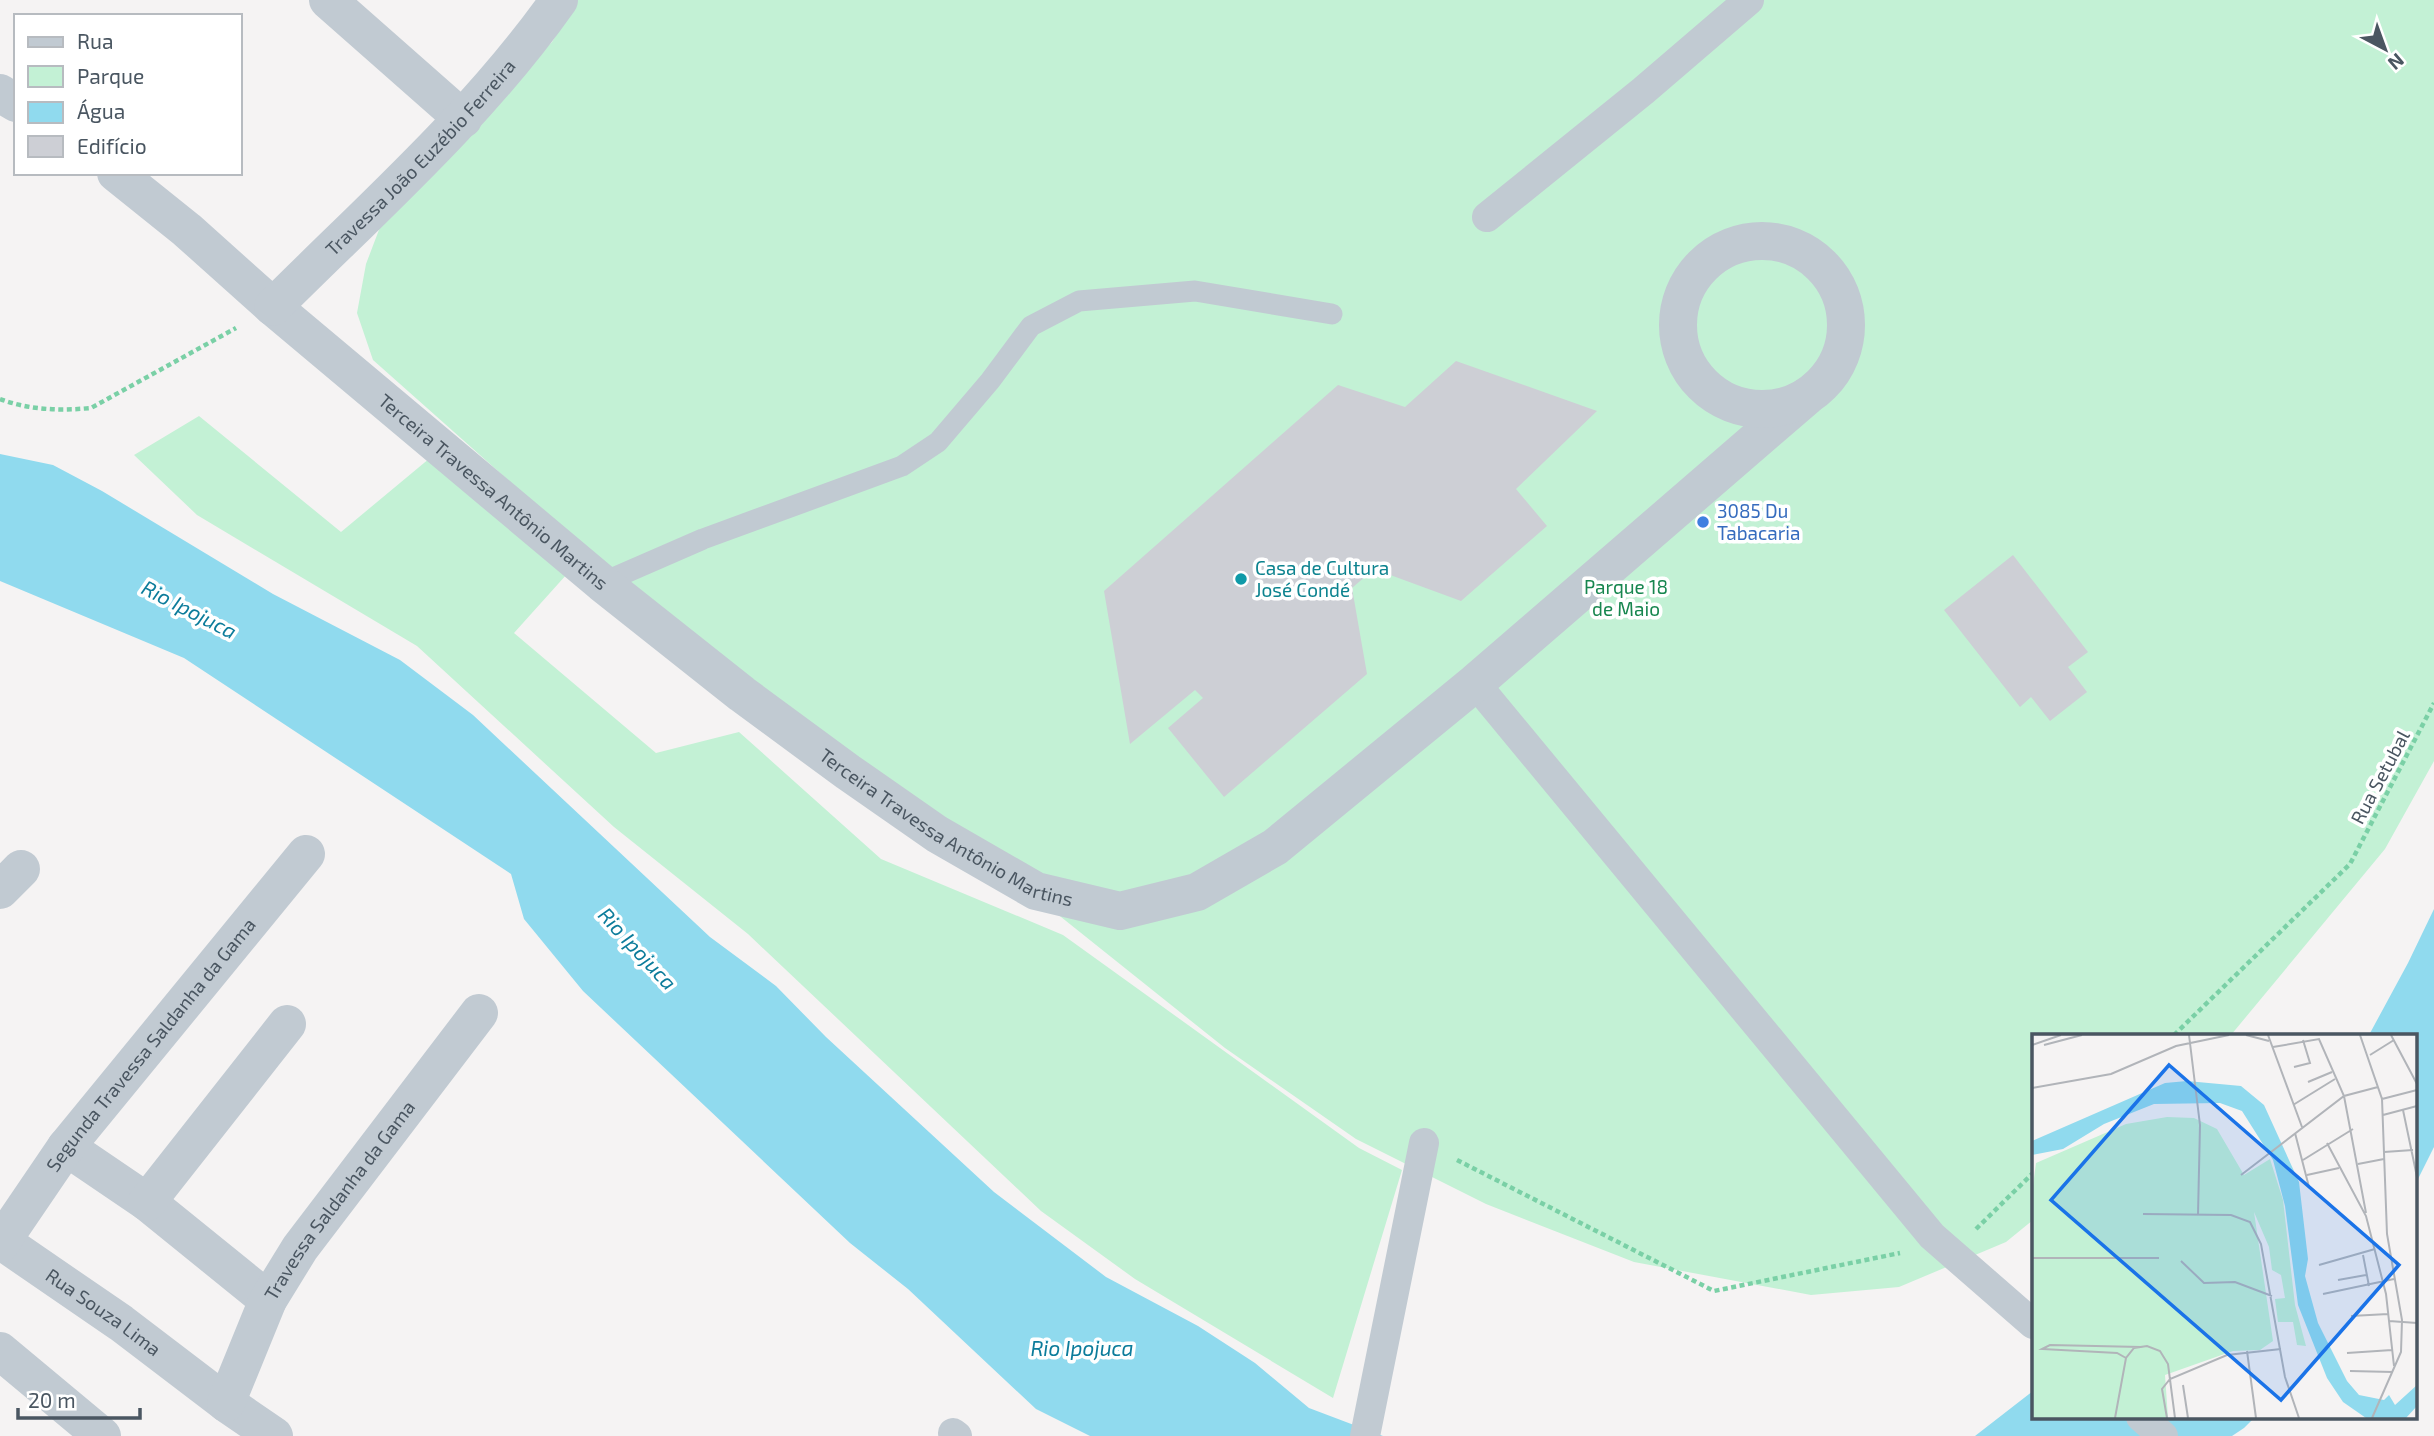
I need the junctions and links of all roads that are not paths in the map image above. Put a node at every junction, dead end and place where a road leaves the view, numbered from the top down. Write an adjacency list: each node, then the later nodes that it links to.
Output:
1 (328, 0): 4 (street)
2 (559, 0): 4 (street, Travessa João Euzébio Ferreira)
3 (1749, 0): 6 (street)
4 (463, 119): 7 (street, Travessa João Euzébio Ferreira)
5 (118, 175): 7 (street, Terceira Travessa Antônio Martins)
6 (1487, 217)
7 (274, 307): 10 (street, Terceira Travessa Antônio Martins)
8 (1332, 314): 10 (lane)
9 (1806, 397): 9 (street); 11 (street, Terceira Travessa Antônio Martins)
10 (602, 583): 11 (street, Terceira Travessa Antônio Martins)
11 (1475, 683): 20 (street)
12 (306, 854): 16 (street, Segunda Travessa Saldanha da Gama)
13 (479, 1013): 19 (street, Travessa Saldanha da Gama)
14 (287, 1024): 17 (street)
15 (1424, 1143): 26 (street)
16 (66, 1147): 17 (street); 18 (street, Segunda Travessa Saldanha da Gama)
17 (147, 1202): 19 (street)
18 (1, 1242): 22 (street, Rua Souza Lima)
19 (268, 1300): 22 (street, Travessa Saldanha da Gama)
20 (2032, 1323)
21 (0, 1352): 24 (street)
22 (226, 1403): 25 (street, Rua Souza Lima)
23 (2142, 1418): 27 (street)
24 (102, 1436)
25 (274, 1436)
26 (1365, 1436)
27 (2163, 1436)

